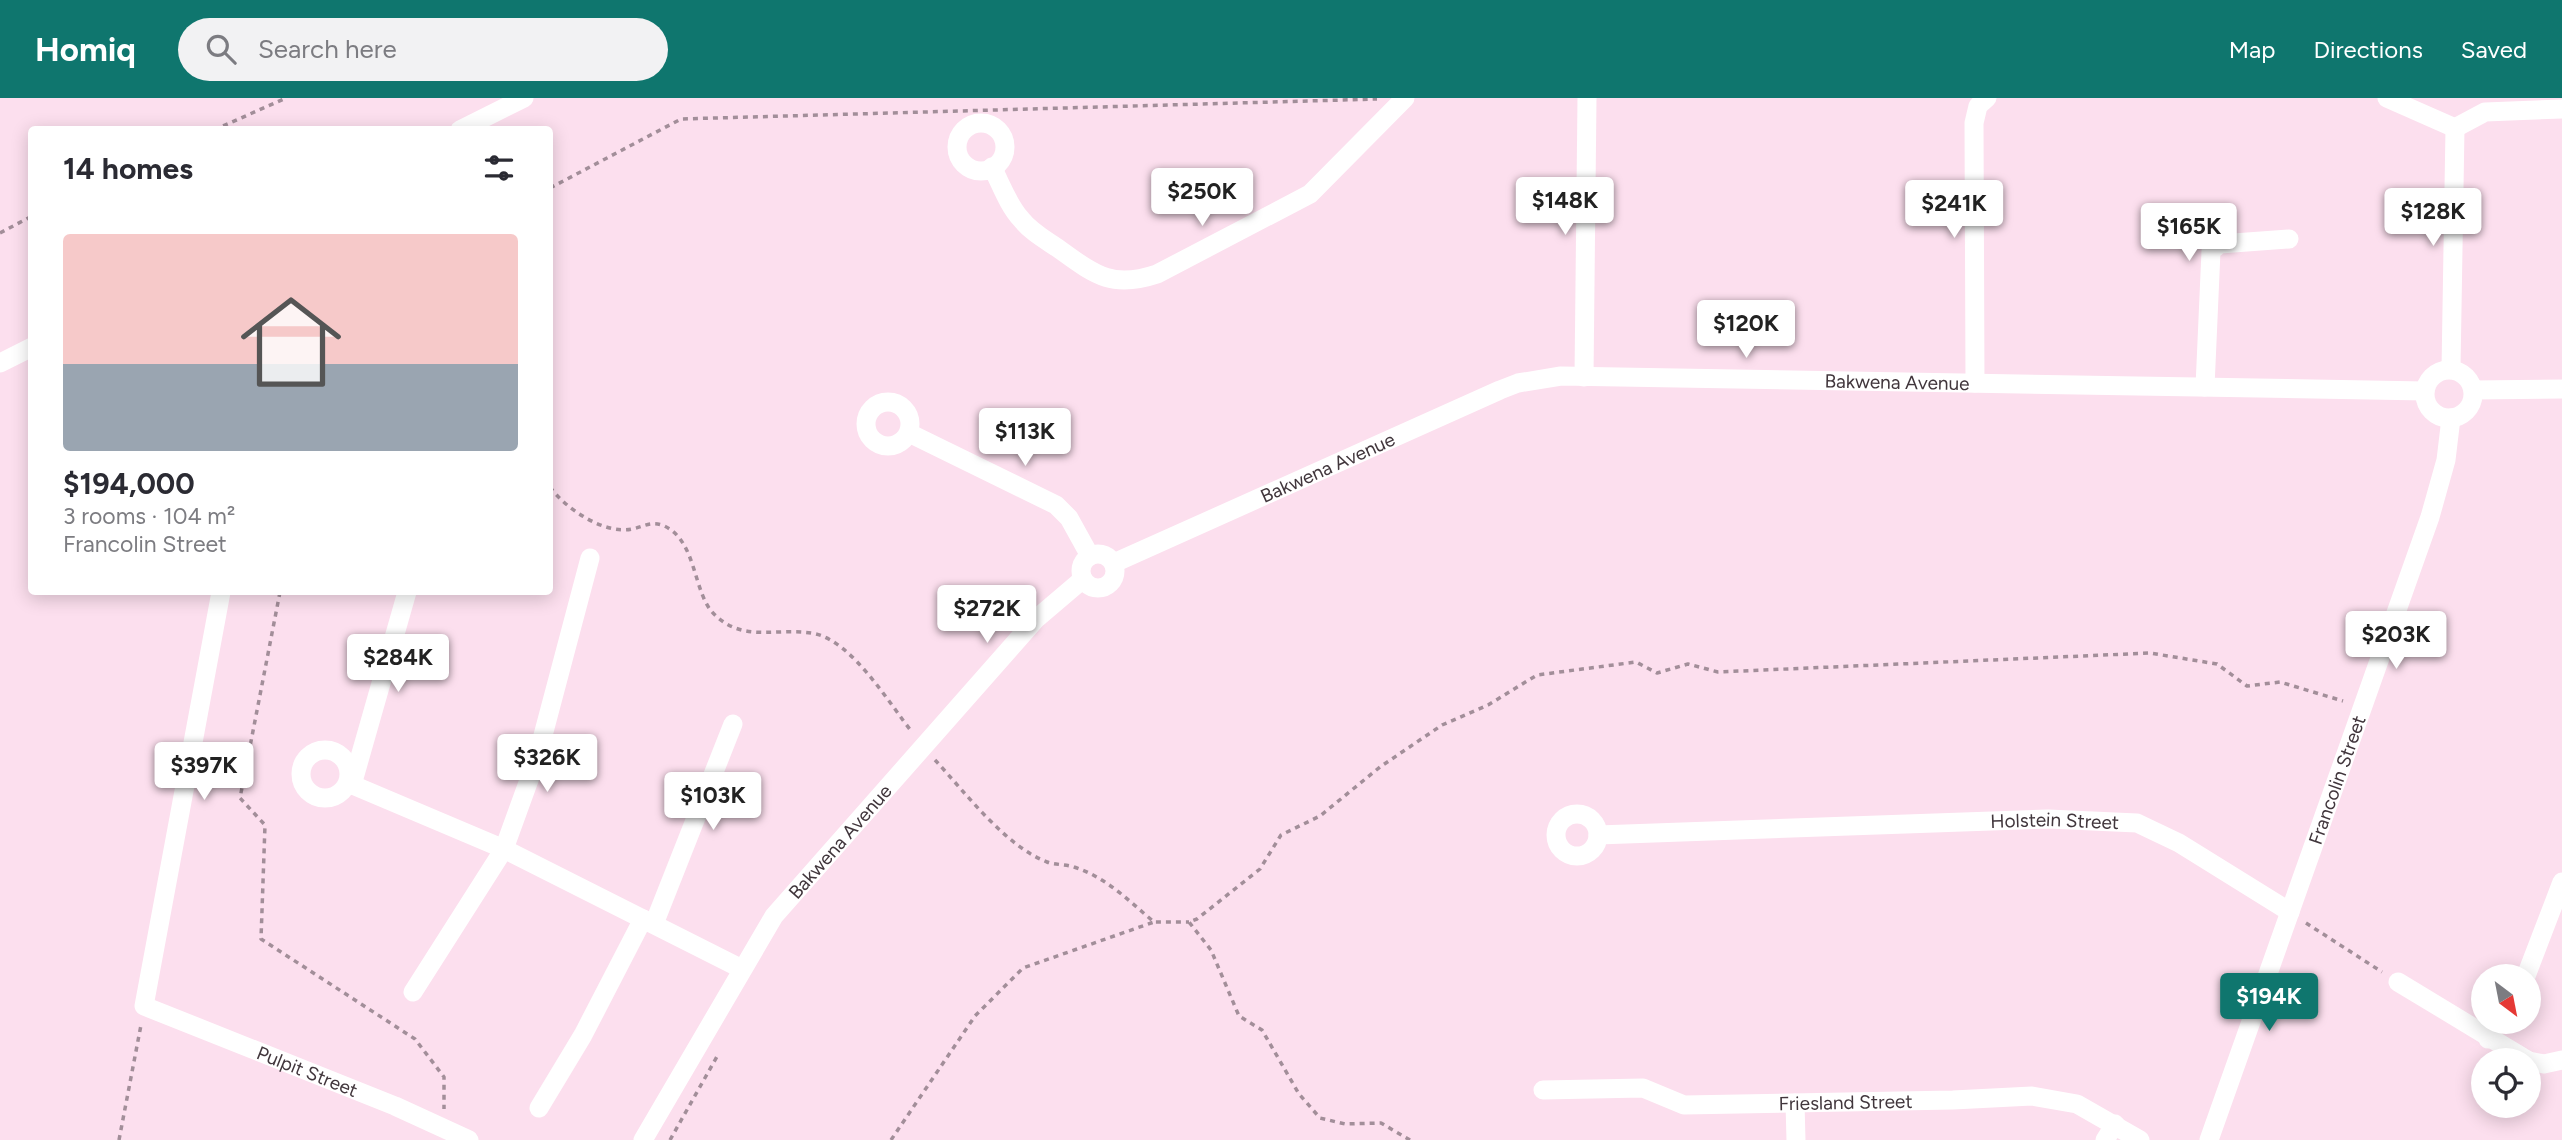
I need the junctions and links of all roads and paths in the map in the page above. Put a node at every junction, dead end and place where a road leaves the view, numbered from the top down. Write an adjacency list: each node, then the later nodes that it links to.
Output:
1 (286, 98): 8 (path)
2 (524, 98): 9 (street)
3 (1404, 98): 11 (street); 12 (path)
4 (1587, 98): 19 (street)
5 (2387, 98): 10 (street)
6 (1978, 101): 20 (street)
7 (2562, 109): 10 (street)
8 (223, 126)
9 (468, 126)
10 (2455, 128): 18 (street)
11 (992, 167)
12 (553, 186)
13 (28, 218): 14 (path)
14 (0, 233)
15 (2289, 239): 21 (street)
16 (28, 349): 17 (street)
17 (0, 363)
18 (2451, 369): 23 (street); 24 (street)
19 (1584, 377): 20 (street, Bakwena Avenue); 30 (street, Bakwena Avenue)
20 (1975, 383): 21 (street, Bakwena Avenue)
21 (2205, 387): 24 (street, Bakwena Avenue)
22 (2562, 389): 23 (street)
23 (2473, 390): 25 (street)
24 (2425, 391): 25 (street)
25 (2451, 418): 35 (street, Francolin Street)
26 (909, 433): 28 (street)
27 (553, 490): 37 (path)
28 (1090, 556): 30 (street); 31 (street)
29 (590, 558): 41 (street)
30 (1114, 563): 31 (street)
31 (1083, 579): 37 (street, Bakwena Avenue)
32 (220, 595): 51 (street)
33 (279, 595): 61 (path)
34 (406, 595): 41 (street)
35 (2362, 707): 43 (street, Francolin Street); 46 (path)
36 (733, 724): 44 (street)
37 (922, 745): 38 (path); 48 (street, Bakwena Avenue)
38 (937, 762): 39 (path); 45 (path)
39 (929, 771)
40 (1598, 835): 43 (street, Holstein Street)
41 (505, 849): 44 (street); 50 (street)
42 (2562, 882): 47 (street)
43 (2290, 912): 49 (path); 71 (street, Francolin Street)
44 (648, 922): 48 (street); 60 (street)
45 (1154, 922): 46 (path); 67 (path)
46 (1189, 922): 68 (path)
47 (2531, 964)
48 (742, 969): 65 (street, Bakwena Avenue)
49 (2398, 982): 52 (street)
50 (413, 992)
51 (144, 1006): 61 (street, Pulpit Street); 63 (path)
52 (2471, 1019)
53 (2498, 1034): 55 (street)
54 (722, 1047): 66 (path)
55 (2513, 1048)
56 (2562, 1060): 57 (street)
57 (2541, 1063)
58 (1543, 1090): 59 (street, Friesland Street)
59 (1795, 1103): 62 (street, Friesland Street); 69 (street)
60 (539, 1108)
61 (444, 1128): 64 (street, Pulpit Street)
62 (2110, 1132): 70 (street, Friesland Street)
63 (119, 1140)
64 (469, 1140)
65 (643, 1140)
66 (670, 1140)
67 (891, 1140)
68 (1410, 1140)
69 (1796, 1140)
70 (2140, 1140)
71 (2210, 1140)

